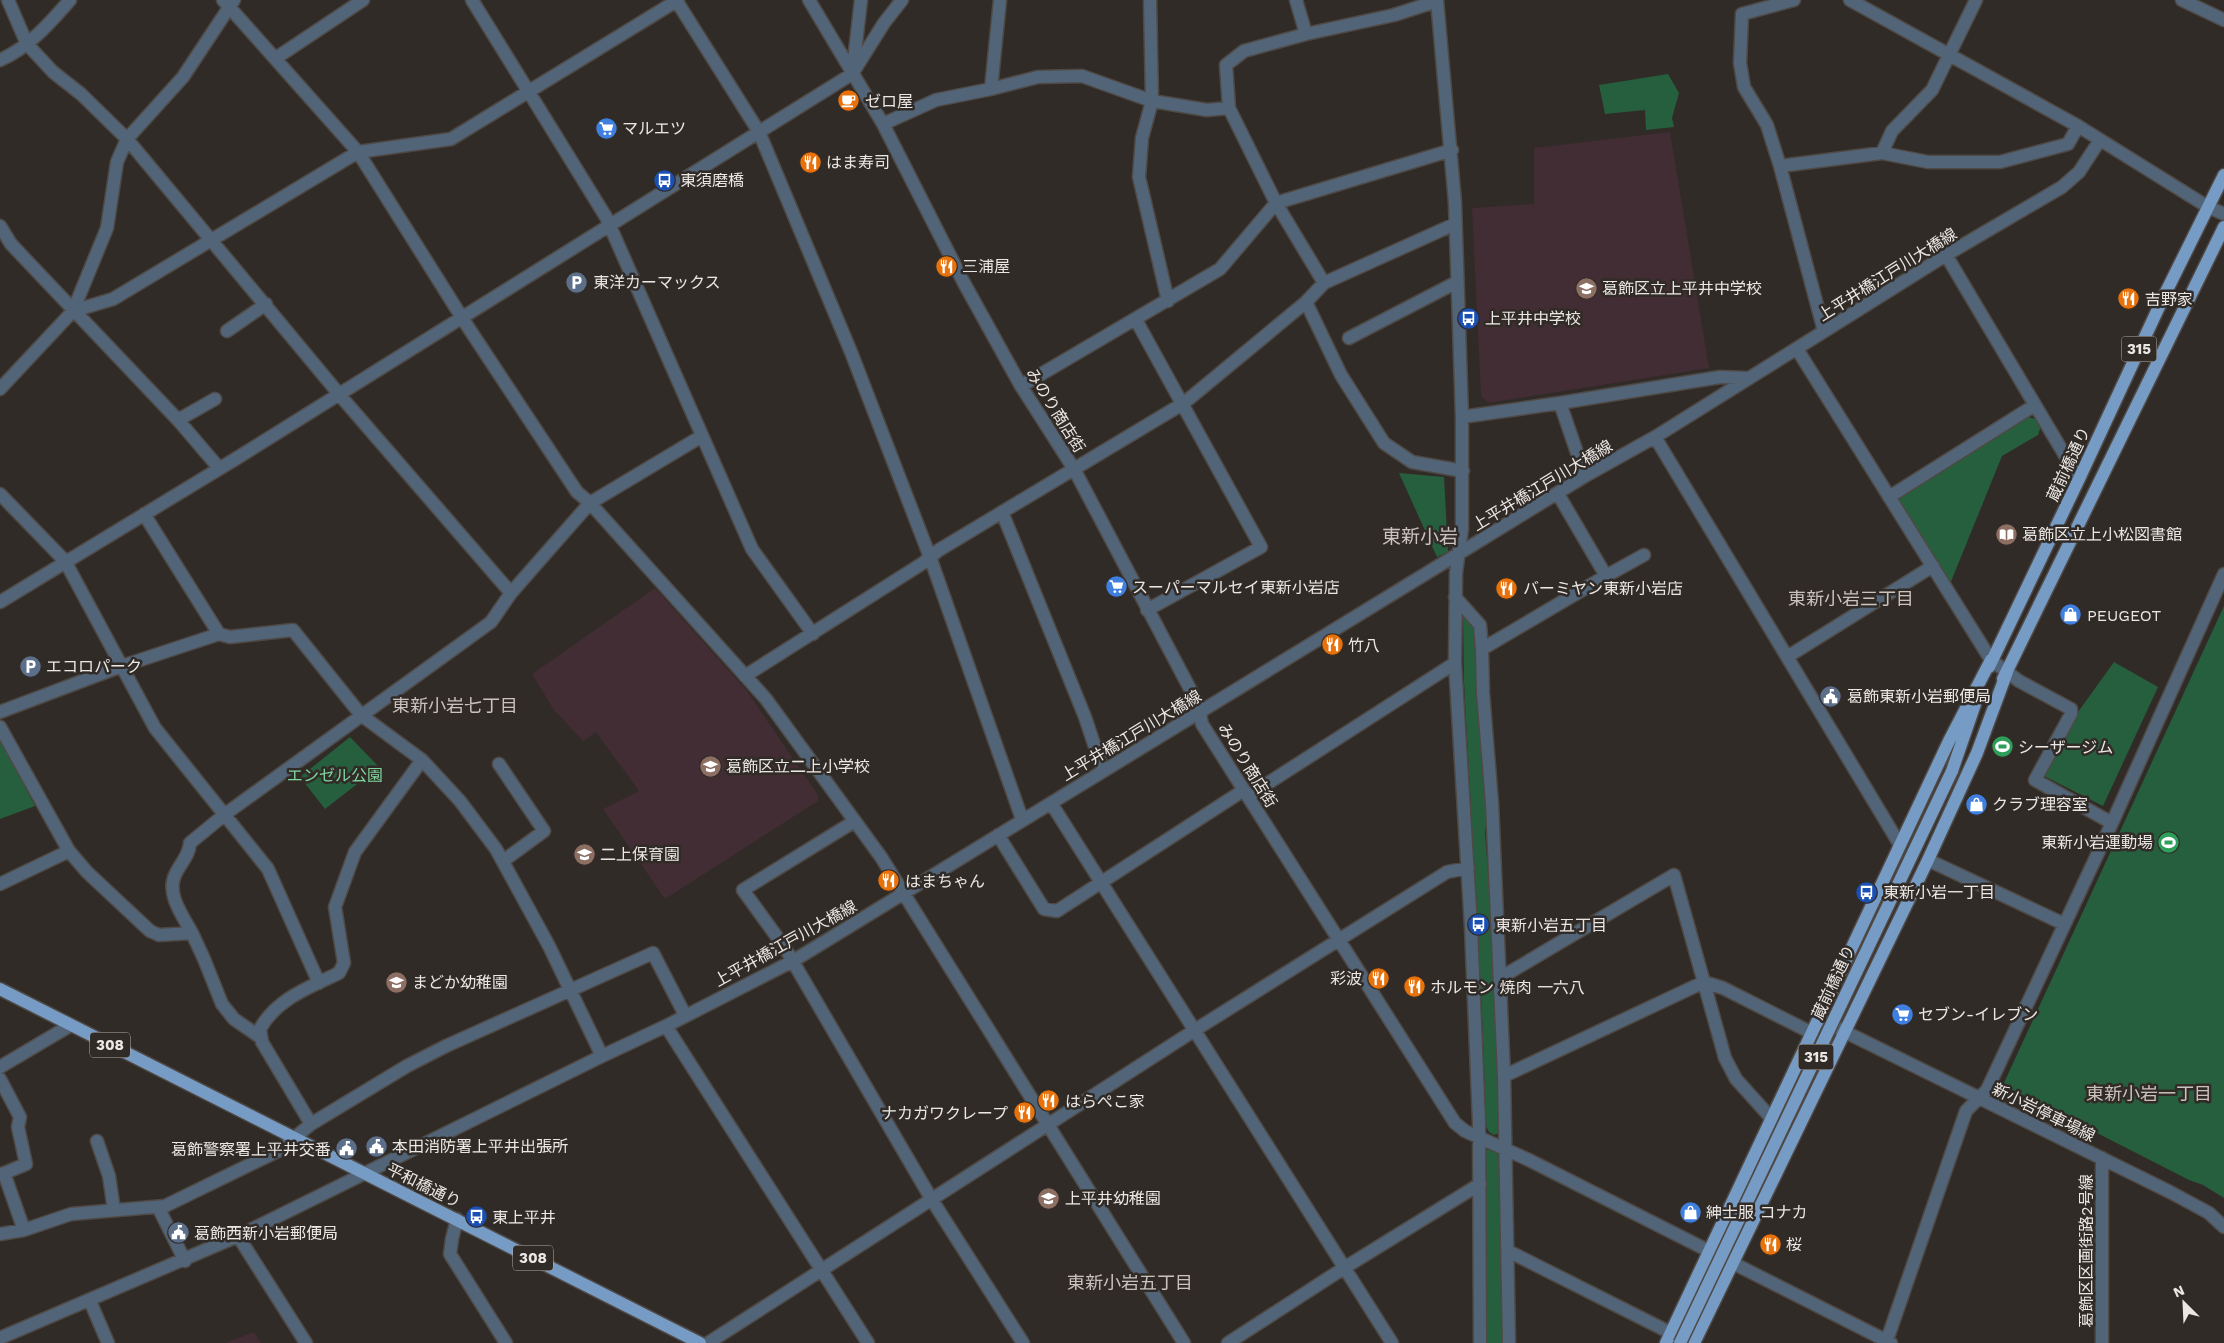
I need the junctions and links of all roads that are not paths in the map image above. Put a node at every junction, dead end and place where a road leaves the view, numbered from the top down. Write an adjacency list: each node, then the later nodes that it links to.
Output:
1 (8, 0): 20 (street)
2 (70, 0): 20 (street)
3 (363, 0): 22 (street)
4 (472, 0): 26 (street)
5 (677, 0): 26 (street); 31 (street)
6 (809, 0): 24 (street, みのり商店街)
7 (861, 0): 24 (street)
8 (902, 0): 24 (street)
9 (1000, 0): 25 (street)
10 (1150, 0): 27 (street)
11 (1296, 0): 19 (street)
12 (1437, 0): 19 (street); 34 (street)
13 (1794, 0): 37 (street)
14 (1850, 0): 21 (street)
15 (1976, 0): 21 (street)
16 (2182, 0): 18 (street)
17 (229, 3): 22 (street); 32 (street)
18 (2224, 20)
19 (1306, 34): 28 (street)
20 (27, 44): 23 (street); 32 (street)
21 (1949, 56): 30 (street); 36 (street)
22 (276, 58): 35 (street)
23 (0, 60)
24 (852, 74): 29 (street, みのり商店街); 31 (street)
25 (991, 89): 27 (street); 29 (street)
26 (529, 92): 35 (street); 44 (street)
27 (1152, 102): 28 (street); 50 (street)
28 (1229, 108): 39 (street)
29 (883, 124): 61 (street, みのり商店街)
30 (2078, 126): 33 (street); 36 (street)
31 (759, 132): 44 (street); 85 (street)
32 (128, 139): 46 (street); 53 (street)
33 (2100, 140): 40 (street); 47 (street, 上平井橋江戸川大橋線)
34 (1452, 150): 39 (street); 42 (street)
35 (358, 152): 46 (street); 54 (street)
36 (1882, 153): 37 (street)
37 (1780, 166): 57 (street)
38 (2224, 175): 40 (main road, 蔵前橋通り / 315)
39 (1276, 203): 49 (street); 50 (street)
40 (2208, 207): 41 (street); 76 (main road, 蔵前橋通り / 315)
41 (2224, 214)
42 (1456, 224): 48 (street); 49 (street)
43 (0, 226): 53 (street)
44 (610, 226): 54 (street); 70 (street)
45 (2224, 227): 101 (main road, 蔵前橋通り / 315)
46 (212, 240): 52 (street); 53 (street)
47 (1946, 256): 57 (street, 上平井橋江戸川大橋線); 67 (street)
48 (1457, 282): 58 (street); 68 (street)
49 (1324, 283): 51 (street)
50 (1168, 301): 55 (street)
51 (1306, 302): 65 (street); 74 (street)
52 (266, 304): 56 (street); 63 (street)
53 (73, 310): 62 (street); 69 (street)
54 (462, 317): 63 (street); 80 (street)
55 (1136, 320): 61 (street); 65 (street)
56 (227, 331)
57 (1824, 331): 59 (street, 上平井橋江戸川大橋線)
58 (1349, 338)
59 (1797, 349): 60 (street, 上平井橋江戸川大橋線); 79 (street)
60 (1748, 378): 66 (street); 71 (street, 上平井橋江戸川大橋線)
61 (1021, 386): 73 (street, みのり商店街)
62 (0, 389)
63 (339, 394): 72 (street); 90 (street)
64 (216, 399): 69 (street)
65 (1184, 403): 73 (street); 93 (street)
66 (1560, 403): 68 (street); 75 (street)
67 (2035, 405): 76 (street); 79 (street)
68 (1462, 417): 74 (street)
69 (178, 420): 72 (street)
70 (702, 436): 80 (street); 95 (street)
71 (1654, 437): 75 (street, 上平井橋江戸川大橋線); 97 (street)
72 (219, 468): 82 (street)
73 (1074, 469): 81 (street); 93 (street, みのり商店街)
74 (1463, 471): 83 (street)
75 (1585, 476): 78 (street, 上平井橋江戸川大橋線)
76 (2079, 479): 98 (main road, 蔵前橋通り / 315)
77 (0, 494): 86 (street)
78 (1558, 494): 83 (street, 上平井橋江戸川大橋線); 89 (street)
79 (1889, 497): 87 (street)
80 (590, 503): 90 (street); 102 (street)
81 (1002, 512): 85 (street); 109 (street)
82 (144, 514): 86 (street); 94 (street)
83 (1458, 554): 91 (street); 104 (street, 上平井橋江戸川大橋線)
84 (1644, 555): 89 (street)
85 (930, 557): 95 (street); 114 (street)
86 (65, 561): 92 (street); 100 (street)
87 (1933, 566): 97 (street); 98 (street)
88 (2224, 574): 116 (street)
89 (1606, 576): 96 (street)
90 (511, 593): 105 (street)
91 (1455, 597): 96 (street); 99 (street)
92 (0, 602)
93 (1147, 610): 104 (street, みのり商店街)
94 (219, 634): 100 (street); 105 (street)
95 (813, 634): 102 (street)
96 (1482, 649): 130 (street)
97 (1787, 657): 118 (street)
98 (1991, 660): 101 (street); 110 (main road, 蔵前橋通り / 315); 118 (main road)
99 (1455, 663): 111 (street); 122 (street)
100 (122, 666): 103 (street); 113 (street)
101 (2007, 672): 110 (main road, 蔵前橋通り / 315); 116 (street); 120 (main road)
102 (745, 676): 115 (street)
103 (0, 712)
104 (1200, 712): 109 (street, 上平井橋江戸川大橋線); 111 (street, みのり商店街)
105 (361, 715): 107 (street); 113 (street)
106 (0, 727): 119 (street)
107 (422, 760): 121 (street); 133 (street)
108 (499, 764): 121 (street)
109 (1103, 771): 112 (street, 上平井橋江戸川大橋線)
110 (1952, 771): 191 (main road, 蔵前橋通り / 315, bridge)
111 (1246, 793): 123 (street); 128 (street, みのり商店街)
112 (1050, 803): 114 (street, 上平井橋江戸川大橋線); 123 (street)
113 (224, 815): 127 (street); 133 (street)
114 (1022, 819): 117 (street, 上平井橋江戸川大橋線)
115 (855, 821): 125 (street); 129 (street)
116 (2112, 823): 126 (street)
117 (998, 835): 123 (street); 125 (street, 上平井橋江戸川大橋線)
118 (1900, 845): 131 (main road)
119 (69, 851): 124 (street); 127 (street)
120 (1928, 860): 126 (street); 136 (main road)
121 (503, 861): 135 (street)
122 (1468, 868): 128 (street); 153 (street)
123 (1102, 883): 141 (street)
124 (0, 884)
125 (903, 895): 129 (street, 上平井橋江戸川大橋線); 152 (street)
126 (2064, 924): 149 (street)
127 (192, 934): 144 (street)
128 (1340, 940): 141 (street); 153 (street, みのり商店街)
129 (792, 961): 137 (street, 上平井橋江戸川大橋線); 161 (street)
130 (1500, 978): 132 (street); 147 (street)
131 (1837, 980): 136 (main road); 138 (main road)
132 (1704, 982): 142 (street); 147 (street); 150 (street)
133 (319, 983): 144 (street)
134 (0, 989): 139 (main road, 平和橋通り / 308)
135 (571, 991): 137 (street); 145 (street); 151 (street)
136 (1862, 998): 143 (main road)
137 (685, 1015): 140 (street, 上平井橋江戸川大橋線)
138 (1818, 1019): 142 (main road); 143 (street, 新小岩停車場線)
139 (71, 1025): 146 (street); 154 (main road, 平和橋通り / 308)
140 (666, 1026): 145 (street, 上平井橋江戸川大橋線); 174 (street)
141 (1195, 1030): 152 (street); 173 (street)
142 (1812, 1033): 150 (main road)
143 (1845, 1033): 149 (street, 新小岩停車場線); 172 (main road)
144 (260, 1037): 151 (street)
145 (602, 1056): 159 (street, 上平井橋江戸川大橋線)
146 (0, 1067)
147 (1504, 1076): 156 (street)
148 (0, 1080): 158 (street)
149 (1980, 1098): 157 (street, 新小岩停車場線); 178 (street)
150 (1772, 1119): 170 (main road)
151 (311, 1124): 154 (street)
152 (1048, 1126): 161 (street); 186 (street)
153 (1478, 1137): 156 (street, みのり商店街); 160 (street)
154 (294, 1139): 159 (main road, 平和橋通り / 308); 162 (street)
155 (97, 1141): 163 (street)
156 (1506, 1150): 169 (street); 170 (street, みのり商店街)
157 (2102, 1158): 165 (street, 新小岩停車場線); 193 (street, 葛飾区区画街路2号線)
158 (2, 1174): 166 (street)
159 (365, 1174): 164 (main road, 平和橋通り / 308); 168 (street, 上平井橋江戸川大橋線)
160 (1480, 1184): 173 (street); 189 (street)
161 (932, 1200): 174 (street); 185 (street)
162 (158, 1207): 163 (street); 171 (street)
163 (114, 1210): 166 (street)
164 (458, 1219): 181 (street); 182 (main road, 平和橋通り / 308)
165 (2224, 1227)
166 (24, 1230): 167 (street)
167 (0, 1234)
168 (238, 1236): 171 (street, 上平井橋江戸川大橋線); 180 (street)
169 (1508, 1251): 177 (street); 190 (street)
170 (1710, 1252): 172 (street, みのり商店街); 177 (main road)
171 (185, 1260): 175 (street, 上平井橋江戸川大橋線)
172 (1732, 1263): 178 (street, みのり商店街); 192 (main road)
173 (1344, 1268): 187 (street); 188 (street)
174 (822, 1269): 183 (street); 184 (street)
175 (90, 1301): 176 (street, 上平井橋江戸川大橋線); 179 (street)
176 (0, 1338)
177 (1668, 1338)
178 (1888, 1342)
179 (108, 1343)
180 (306, 1343)
181 (506, 1343)
182 (700, 1343)
183 (708, 1343)
184 (868, 1343)
185 (1023, 1343)
186 (1184, 1343)
187 (1228, 1343)
188 (1392, 1343)
189 (1480, 1343)
190 (1508, 1343)
191 (1680, 1343)
192 (1694, 1343)
193 (2102, 1343)

